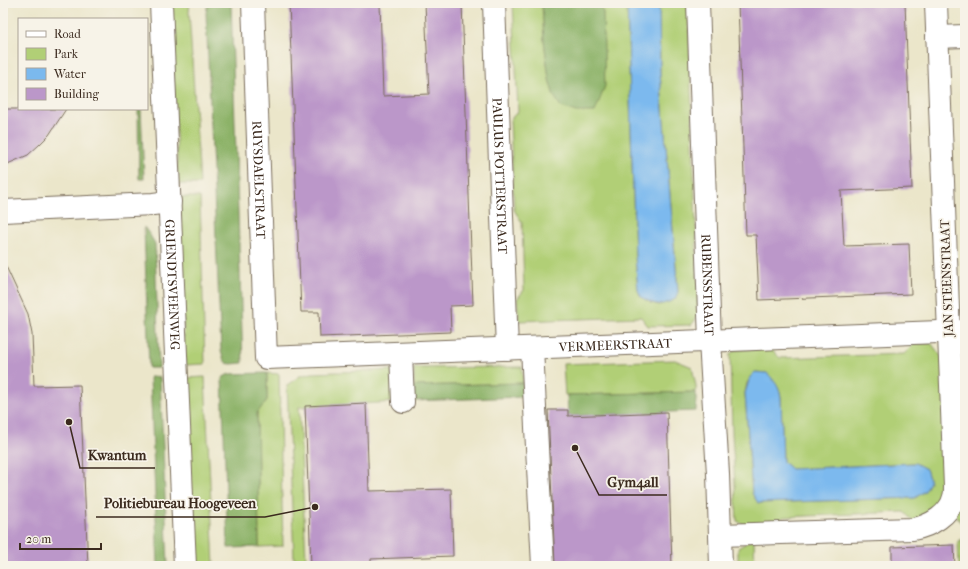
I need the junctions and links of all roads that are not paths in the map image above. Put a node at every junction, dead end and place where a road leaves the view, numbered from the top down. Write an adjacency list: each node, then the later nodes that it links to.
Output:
1 (161, 3): 8 (street, GRIENDTSVEENWEG)
2 (253, 3): 15 (street, RUYSDAELSTRAAT)
3 (494, 3): 13 (street, PAULUS POTTERSTRAAT)
4 (698, 3): 11 (street, RUBENSSTRAAT)
5 (936, 3): 7 (street, JAN STEENSTRAAT)
6 (965, 36): 7 (street)
7 (937, 37): 10 (street, JAN STEENSTRAAT)
8 (170, 202): 9 (street); 18 (street, GRIENDTSVEENWEG)
9 (3, 211)
10 (957, 332): 11 (street, VERMEERSTRAAT); 17 (street, JAN STEENSTRAAT)
11 (710, 341): 12 (street, VERMEERSTRAAT); 17 (street, RUBENSSTRAAT)
12 (532, 348): 13 (street, VERMEERSTRAAT); 19 (street)
13 (507, 349): 14 (street, VERMEERSTRAAT)
14 (401, 353): 15 (street, VERMEERSTRAAT); 16 (street)
15 (266, 358)
16 (403, 402)
17 (720, 535): 20 (street, RUBENSSTRAAT)
18 (185, 566)
19 (543, 566)
20 (721, 566)

